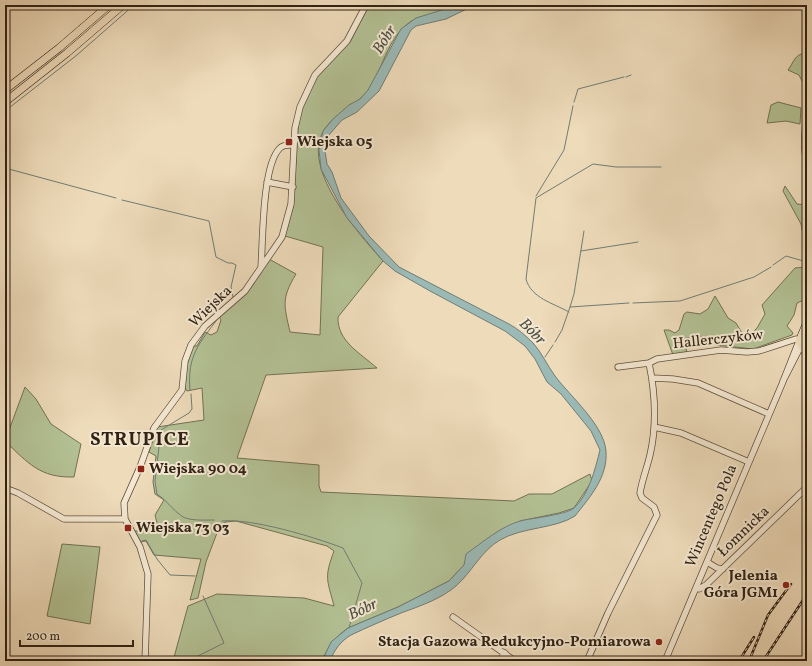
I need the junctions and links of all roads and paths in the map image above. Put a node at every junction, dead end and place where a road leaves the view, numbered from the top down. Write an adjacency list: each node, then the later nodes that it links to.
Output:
1 (109, 5): 4 (main road)
2 (123, 5): 5 (main road)
3 (366, 5): 7 (street, Wiejska)
4 (5, 90)
5 (5, 102)
6 (807, 108): 8 (main road)
7 (294, 145): 9 (street); 10 (street, Wiejska)
8 (807, 168)
9 (267, 182): 10 (street); 11 (street)
10 (293, 187): 11 (street, Wiejska)
11 (261, 267): 26 (street, Wiejska)
12 (807, 322): 14 (main road, Wincentego Pola)
13 (807, 333): 14 (main road, Wincentego Pola)
14 (801, 343): 15 (main road); 16 (street, Wincentego Pola); 17 (street, Hallerczyków); 20 (street, Wincentego Pola)
15 (807, 355): 16 (street)
16 (797, 357): 20 (street, Wincentego Pola)
17 (649, 363): 18 (street, Hallerczyków); 19 (street)
18 (618, 367)
19 (652, 378): 21 (street); 22 (street)
20 (783, 381): 21 (street, Wincentego Pola)
21 (770, 414): 23 (street, Wincentego Pola)
22 (654, 427): 23 (street); 35 (street)
23 (749, 462): 27 (street, Wincentego Pola)
24 (807, 487): 28 (street, Łomnicka)
25 (5, 488): 26 (street)
26 (125, 519): 32 (street, Wiejska)
27 (707, 562): 28 (street); 29 (street, Wincentego Pola)
28 (723, 569): 29 (street, Łomnicka)
29 (696, 588): 36 (street, Wincentego Pola)
30 (453, 617): 31 (street)
31 (505, 653): 33 (street); 34 (street)
32 (146, 661)
33 (499, 661)
34 (515, 661)
35 (587, 661)
36 (665, 661)

